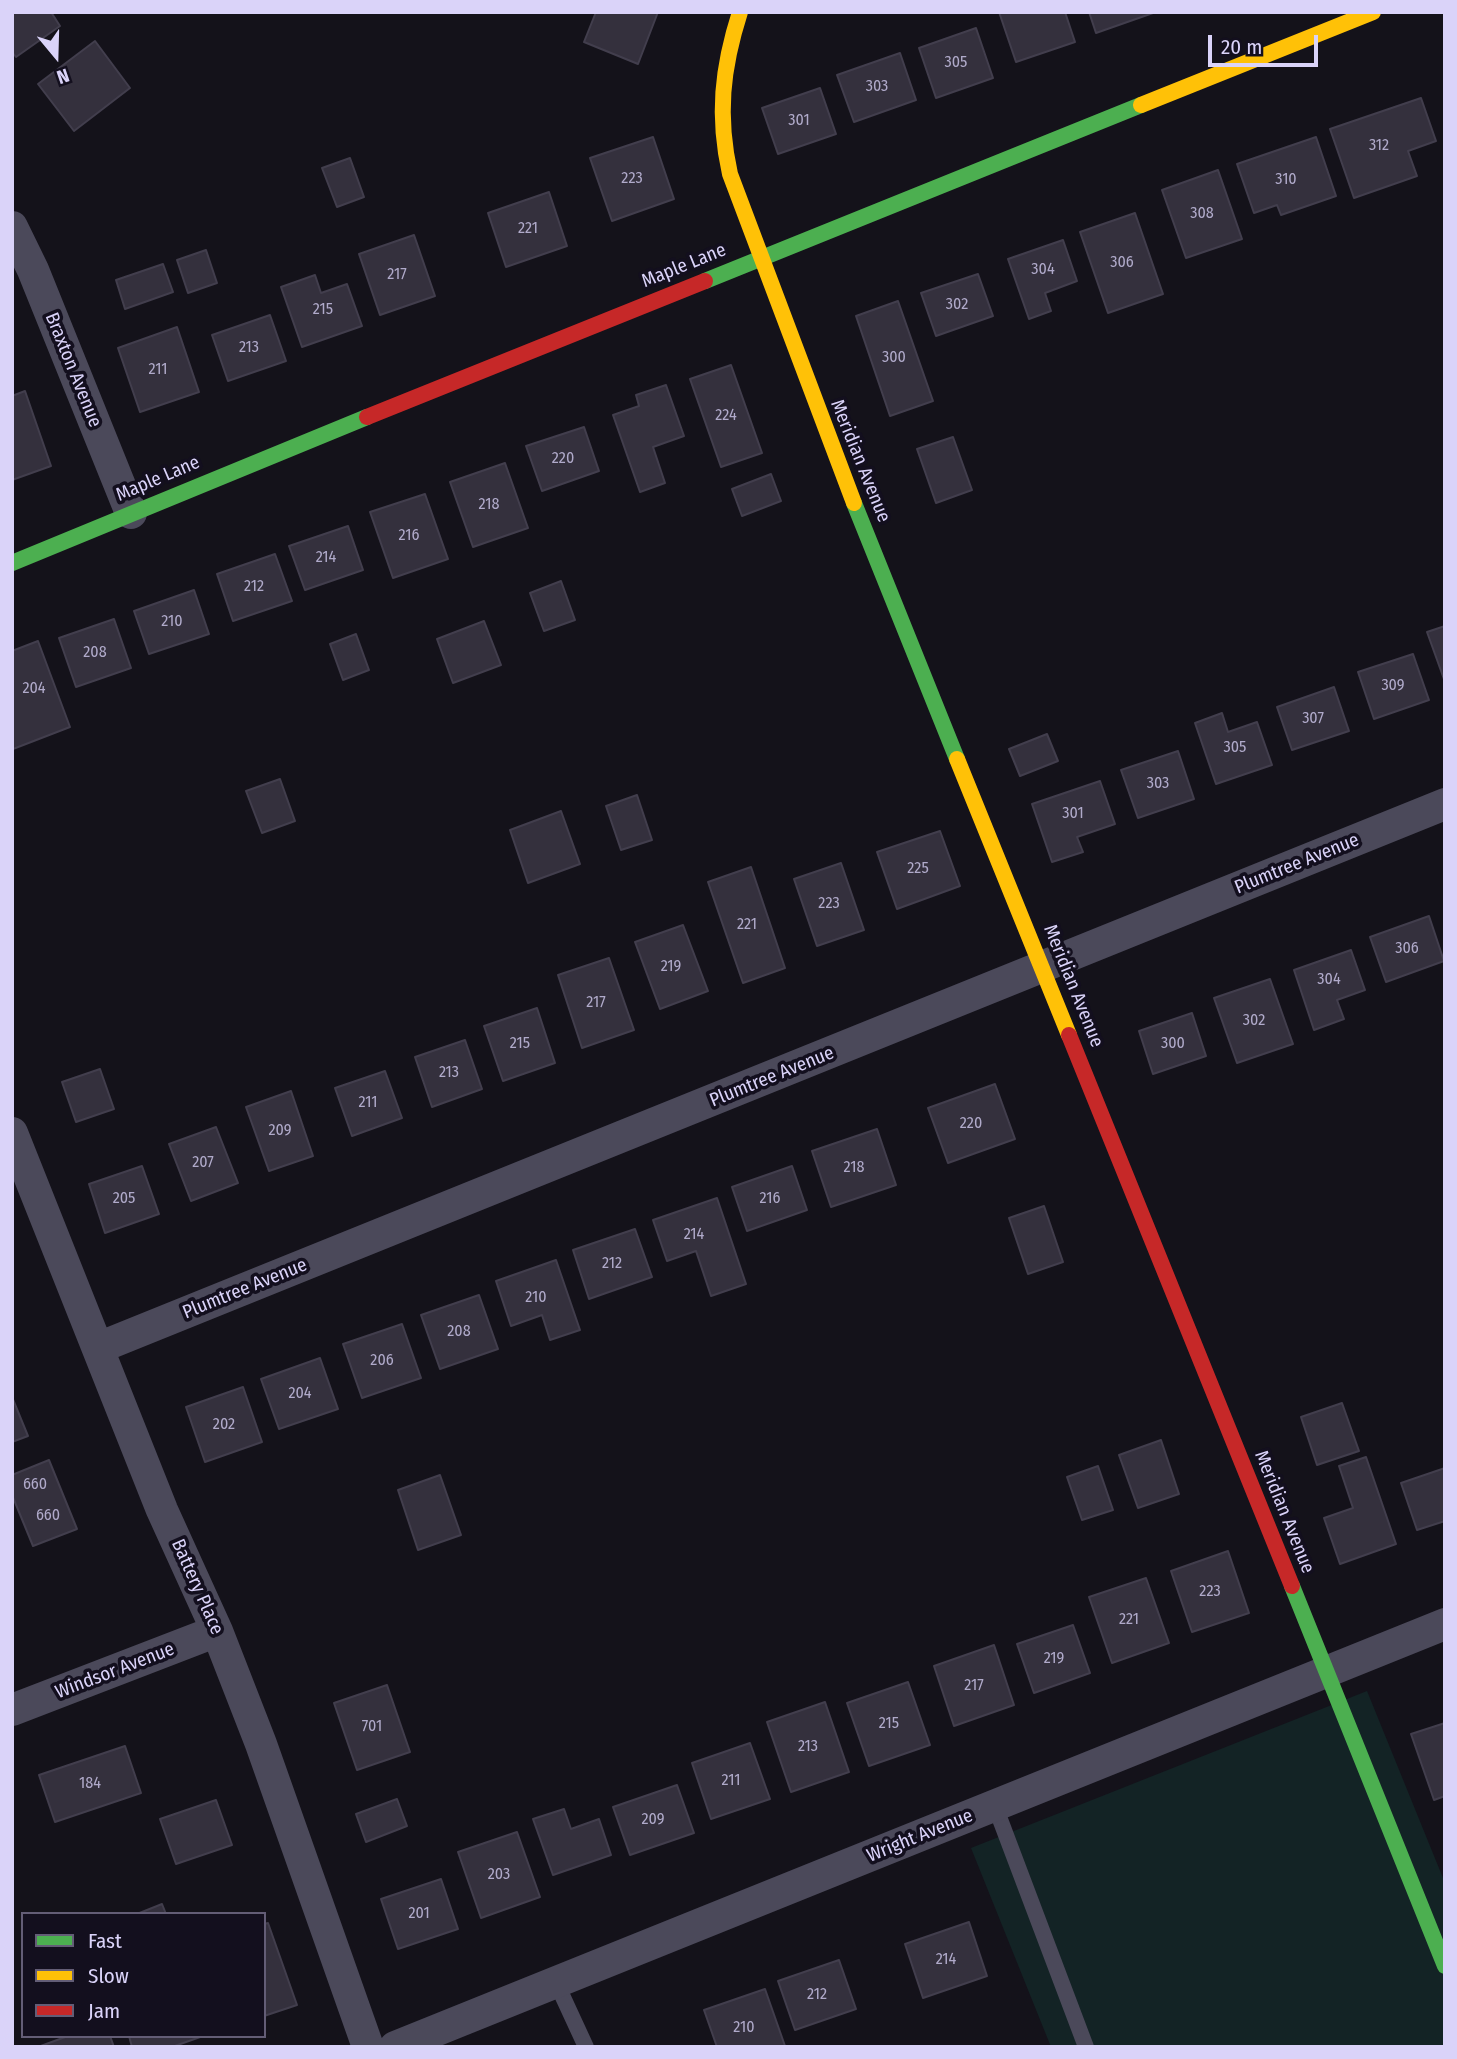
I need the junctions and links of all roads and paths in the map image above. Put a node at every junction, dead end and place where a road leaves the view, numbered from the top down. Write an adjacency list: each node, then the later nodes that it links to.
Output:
1 (740, 12): 4 (street, Meridian Avenue)
2 (1373, 12): 4 (street, Maple Lane)
3 (12, 227): 5 (street, Braxton Avenue)
4 (761, 258): 5 (street, Maple Lane); 8 (street, Meridian Avenue)
5 (131, 513): 6 (street, Maple Lane)
6 (12, 563)
7 (1445, 804): 8 (street, Plumtree Avenue)
8 (1043, 968): 10 (street, Plumtree Avenue); 13 (street, Meridian Avenue)
9 (12, 1133): 10 (street, Battery Place)
10 (98, 1348): 12 (street, Battery Place)
11 (1445, 1624): 13 (street, Wright Avenue)
12 (217, 1631): 14 (street, Windsor Avenue); 18 (street, Battery Place)
13 (1326, 1672): 15 (street, Wright Avenue); 16 (street, Meridian Avenue)
14 (12, 1710)
15 (995, 1806): 17 (street, Wright Avenue); 21 (lane)
16 (1445, 1966)
17 (556, 1982): 19 (street, Wright Avenue); 20 (lane)
18 (368, 2047)
19 (395, 2047)
20 (586, 2047)
21 (1086, 2047)

